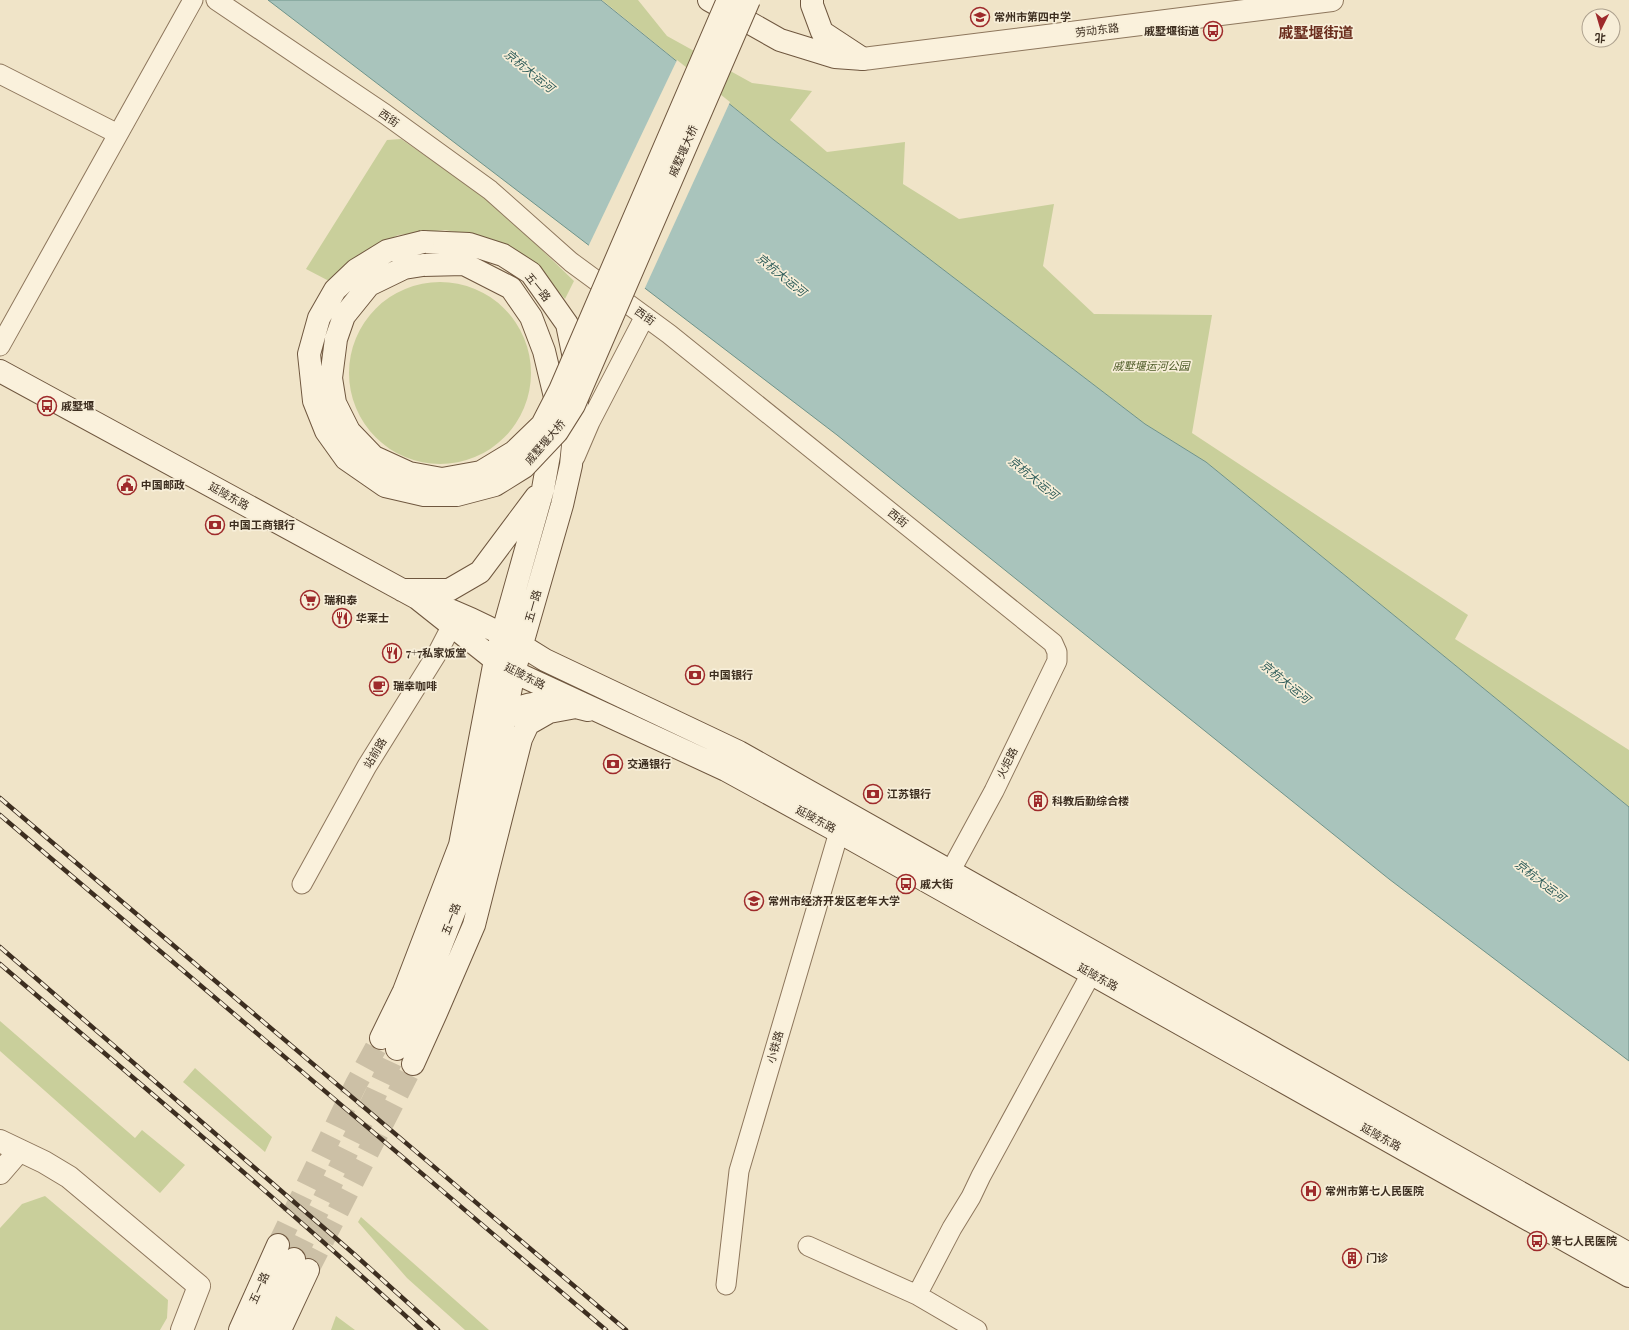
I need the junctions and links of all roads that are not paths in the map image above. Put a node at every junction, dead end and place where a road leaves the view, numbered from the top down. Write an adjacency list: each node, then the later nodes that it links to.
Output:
1 (193, 0): 10 (street)
2 (216, 0): 13 (street, 西街)
3 (709, 0): 8 (main road, 劳动东路)
4 (728, 0): 12 (main road, 戚墅堰大桥, bridge)
5 (749, 0): 11 (main road, 戚墅堰大桥, bridge)
6 (812, 0): 8 (main road)
7 (1332, 0): 8 (main road, 劳动东路)
8 (863, 59)
9 (0, 74): 10 (street)
10 (118, 134): 14 (street)
11 (423, 242): 16 (main road, 五一路)
12 (423, 265): 17 (main road, 五一路)
13 (645, 316): 16 (street); 22 (street, 西街)
14 (0, 346)
15 (0, 370): 18 (main road, 延陵东路)
16 (571, 465): 21 (main road, 五一路)
17 (543, 488): 18 (main road); 20 (main road, 五一路)
18 (410, 594): 19 (main road, 延陵东路); 20 (main road, 延陵东路)
19 (452, 625): 23 (main road, 延陵东路); 30 (street, 站前路)
20 (503, 635): 21 (main road, 延陵东路); 23 (main road, 五一路)
21 (522, 645): 24 (main road, 五一路); 28 (main road, 延陵东路)
22 (1057, 652): 29 (street, 火炬路)
23 (495, 660): 24 (main road, 延陵东路); 27 (main road, 五一路)
24 (514, 672): 26 (main road, 延陵东路); 27 (main road, 五一路)
25 (576, 707): 26 (main road); 27 (main road); 32 (main road)
26 (602, 713): 28 (main road, 延陵东路)
27 (504, 720)
28 (844, 823): 29 (main road, 延陵东路); 31 (main road, 延陵东路); 40 (street, 小铁路)
29 (950, 872): 31 (main road, 延陵东路)
30 (302, 884)
31 (1096, 965): 37 (main road, 延陵东路); 39 (main road, 延陵东路); 41 (street)
32 (413, 1064)
33 (0, 1141): 34 (main road)
34 (19, 1151): 35 (main road); 42 (main road)
35 (0, 1173)
36 (808, 1246): 41 (street)
37 (1629, 1254)
38 (293, 1258): 43 (main road, 五一路); 44 (main road, 五一路); 45 (main road)
39 (1629, 1276)
40 (726, 1285)
41 (917, 1295): 46 (street)
42 (182, 1330)
43 (240, 1330)
44 (263, 1330)
45 (280, 1330)
46 (977, 1330)

